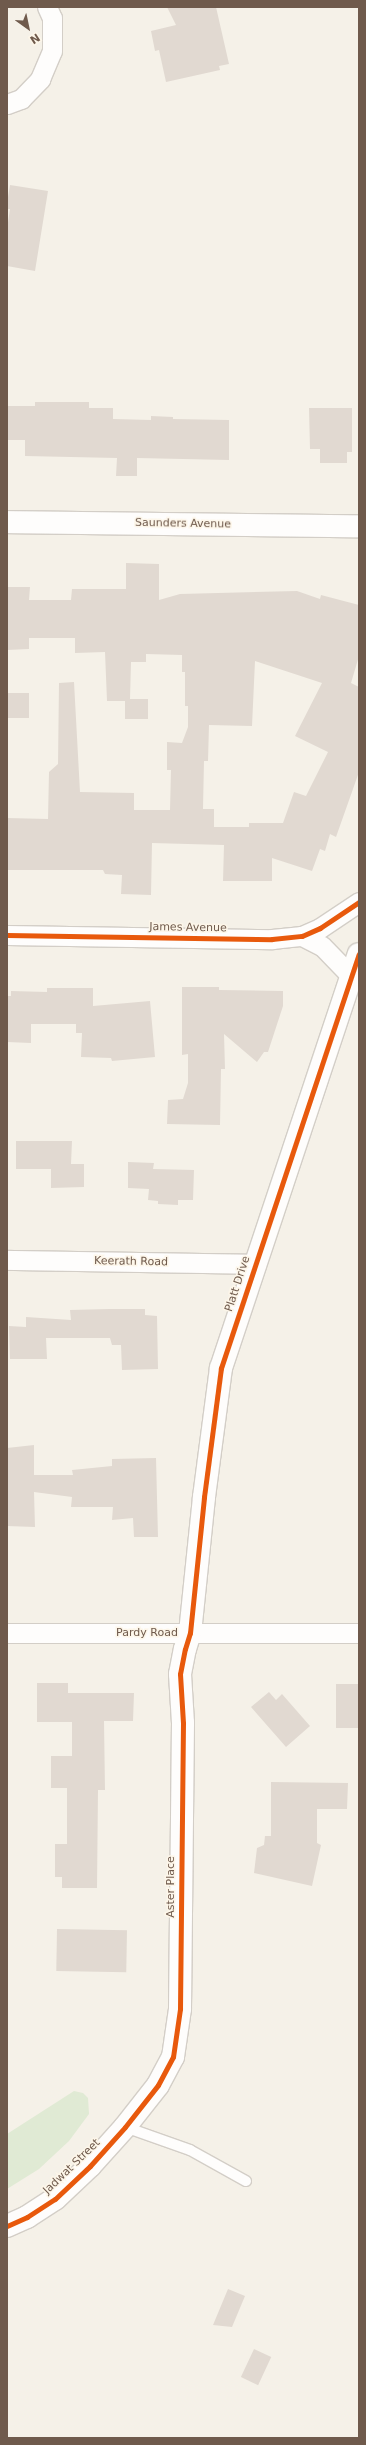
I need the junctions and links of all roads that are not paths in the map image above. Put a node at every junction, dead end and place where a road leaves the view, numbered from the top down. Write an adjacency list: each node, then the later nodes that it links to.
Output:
1 (47, 7): 2 (street)
2 (7, 104)
3 (7, 522): 4 (street, Saunders Avenue)
4 (359, 526)
5 (359, 902): 7 (street, James Avenue)
6 (7, 935): 7 (street, James Avenue)
7 (302, 936): 9 (street)
8 (359, 954): 9 (street, Platt Drive)
9 (351, 976): 11 (street, Platt Drive)
10 (7, 1260): 11 (street, Keerath Road)
11 (256, 1264): 13 (street, Platt Drive)
12 (7, 1633): 13 (street, Pardy Road)
13 (190, 1633): 14 (street, Pardy Road); 15 (street, Aster Place)
14 (359, 1633)
15 (125, 2127): 16 (lane); 17 (street, Jadwat Street)
16 (246, 2182)
17 (7, 2226)

